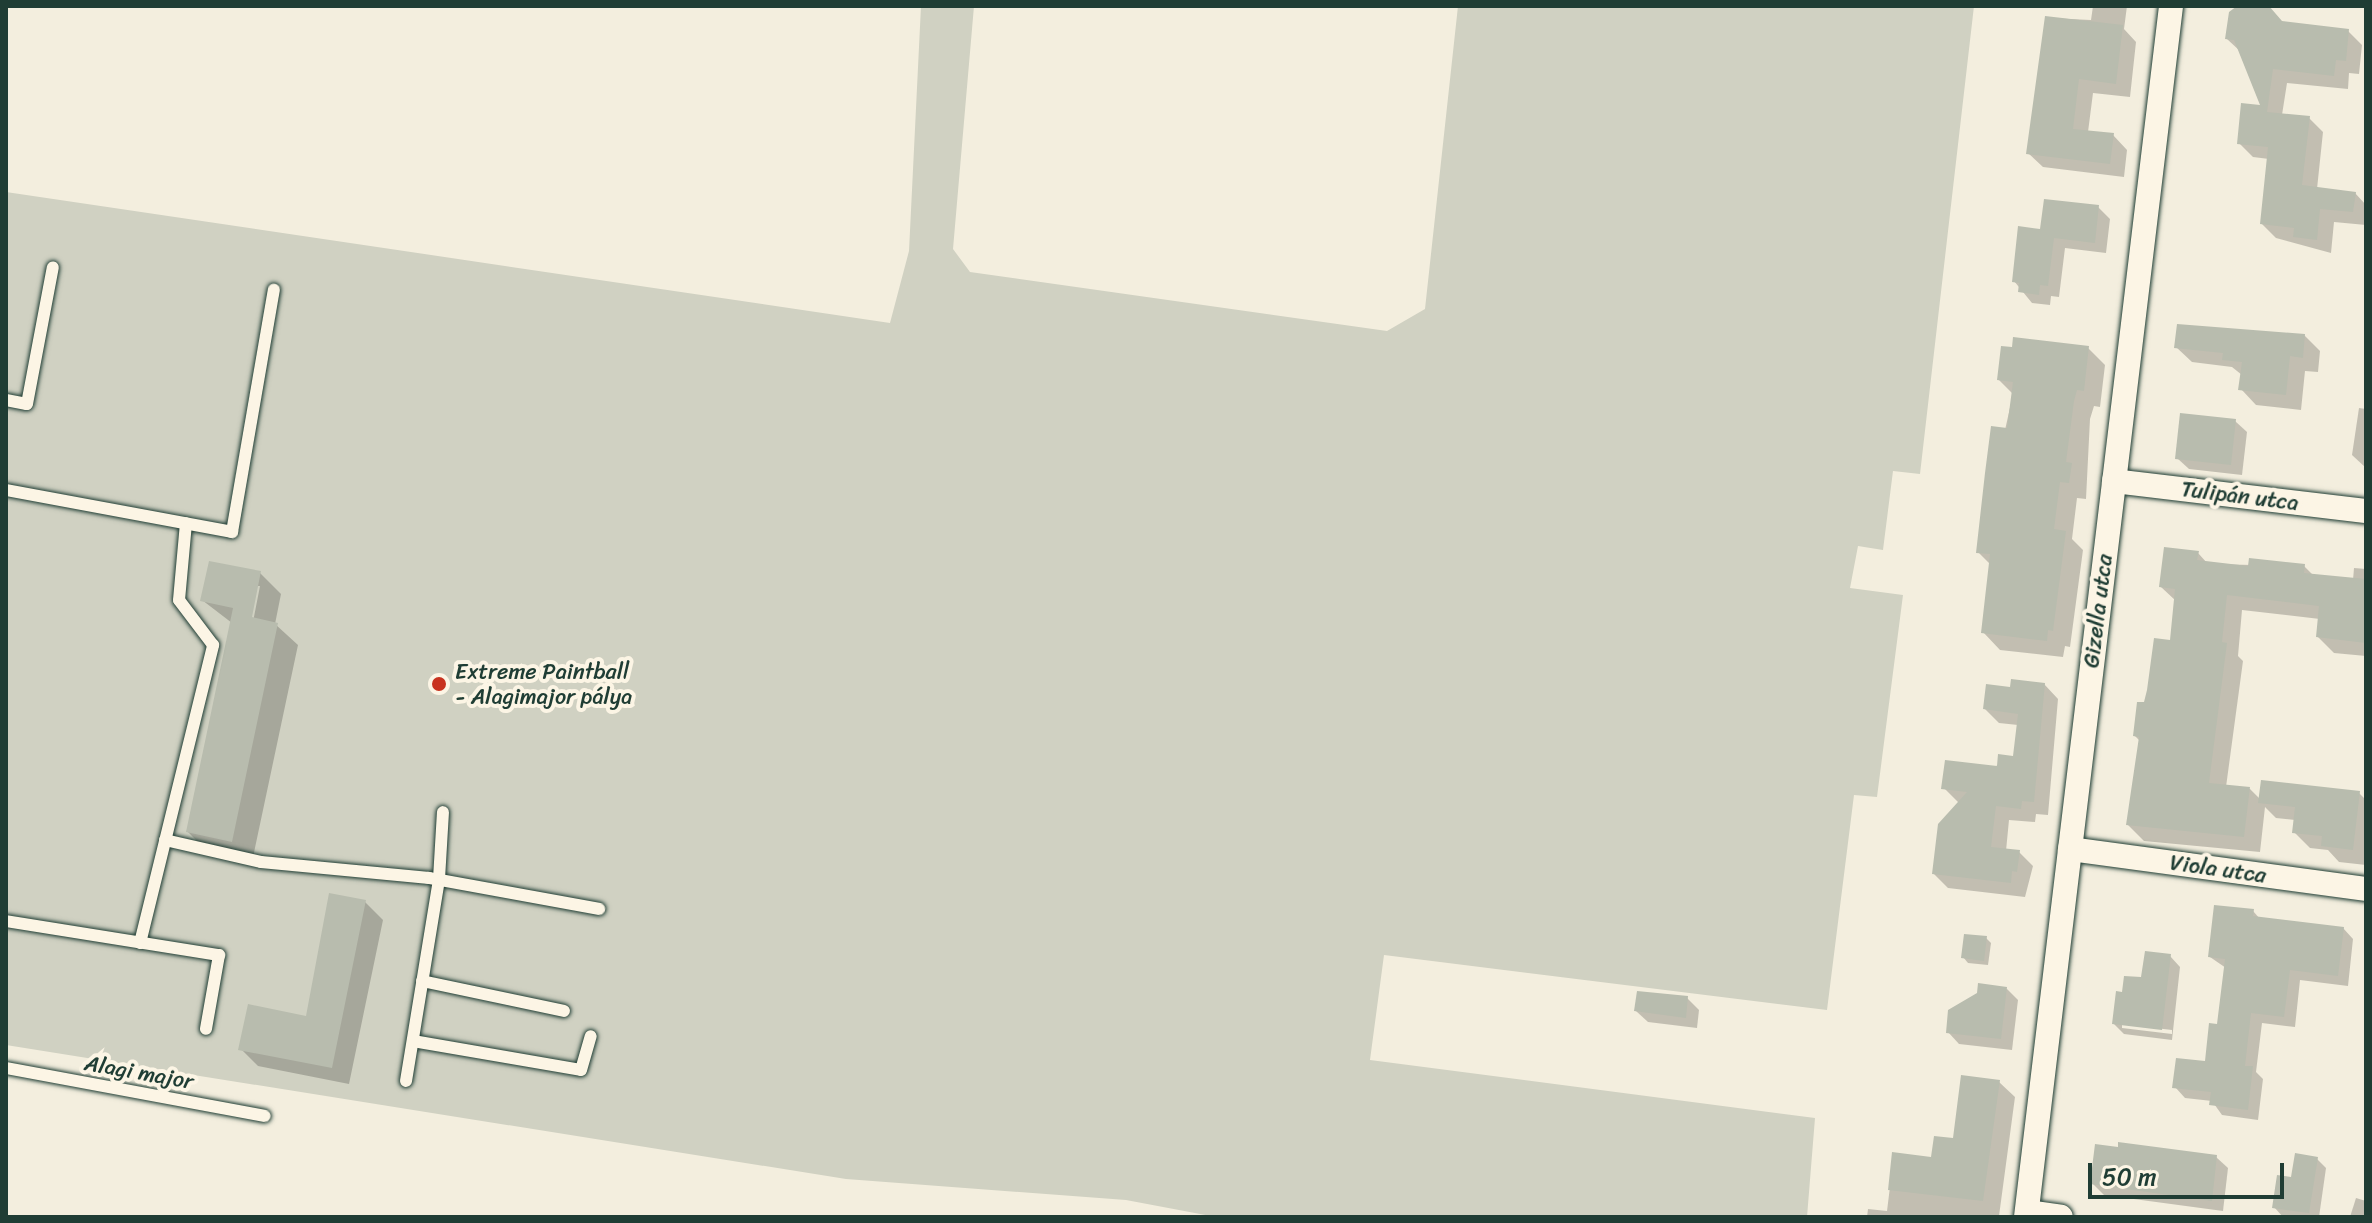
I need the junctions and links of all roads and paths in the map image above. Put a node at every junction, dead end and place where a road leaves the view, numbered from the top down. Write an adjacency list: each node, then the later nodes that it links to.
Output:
1 (2171, 6): 5 (street, Gizella utca)
2 (53, 267): 4 (lane)
3 (274, 290): 8 (lane)
4 (6, 400)
5 (2114, 481): 7 (street, Tulipán utca); 11 (street, Gizella utca)
6 (6, 490): 8 (lane)
7 (2366, 511)
8 (186, 523): 10 (lane)
9 (443, 812): 12 (lane)
10 (165, 840): 12 (lane); 16 (lane)
11 (2070, 849): 13 (street, Viola utca); 25 (street, Gizella utca)
12 (439, 879): 14 (lane); 17 (lane)
13 (2366, 889)
14 (599, 909)
15 (6, 921): 16 (lane)
16 (140, 943): 19 (lane)
17 (422, 981): 18 (lane); 21 (lane)
18 (564, 1011)
19 (206, 1029)
20 (591, 1036): 21 (lane)
21 (413, 1041): 23 (lane)
22 (6, 1068): 24 (lane, Alagi major)
23 (406, 1081)
24 (265, 1116)
25 (2026, 1215): 26 (street)
26 (2061, 1217)

